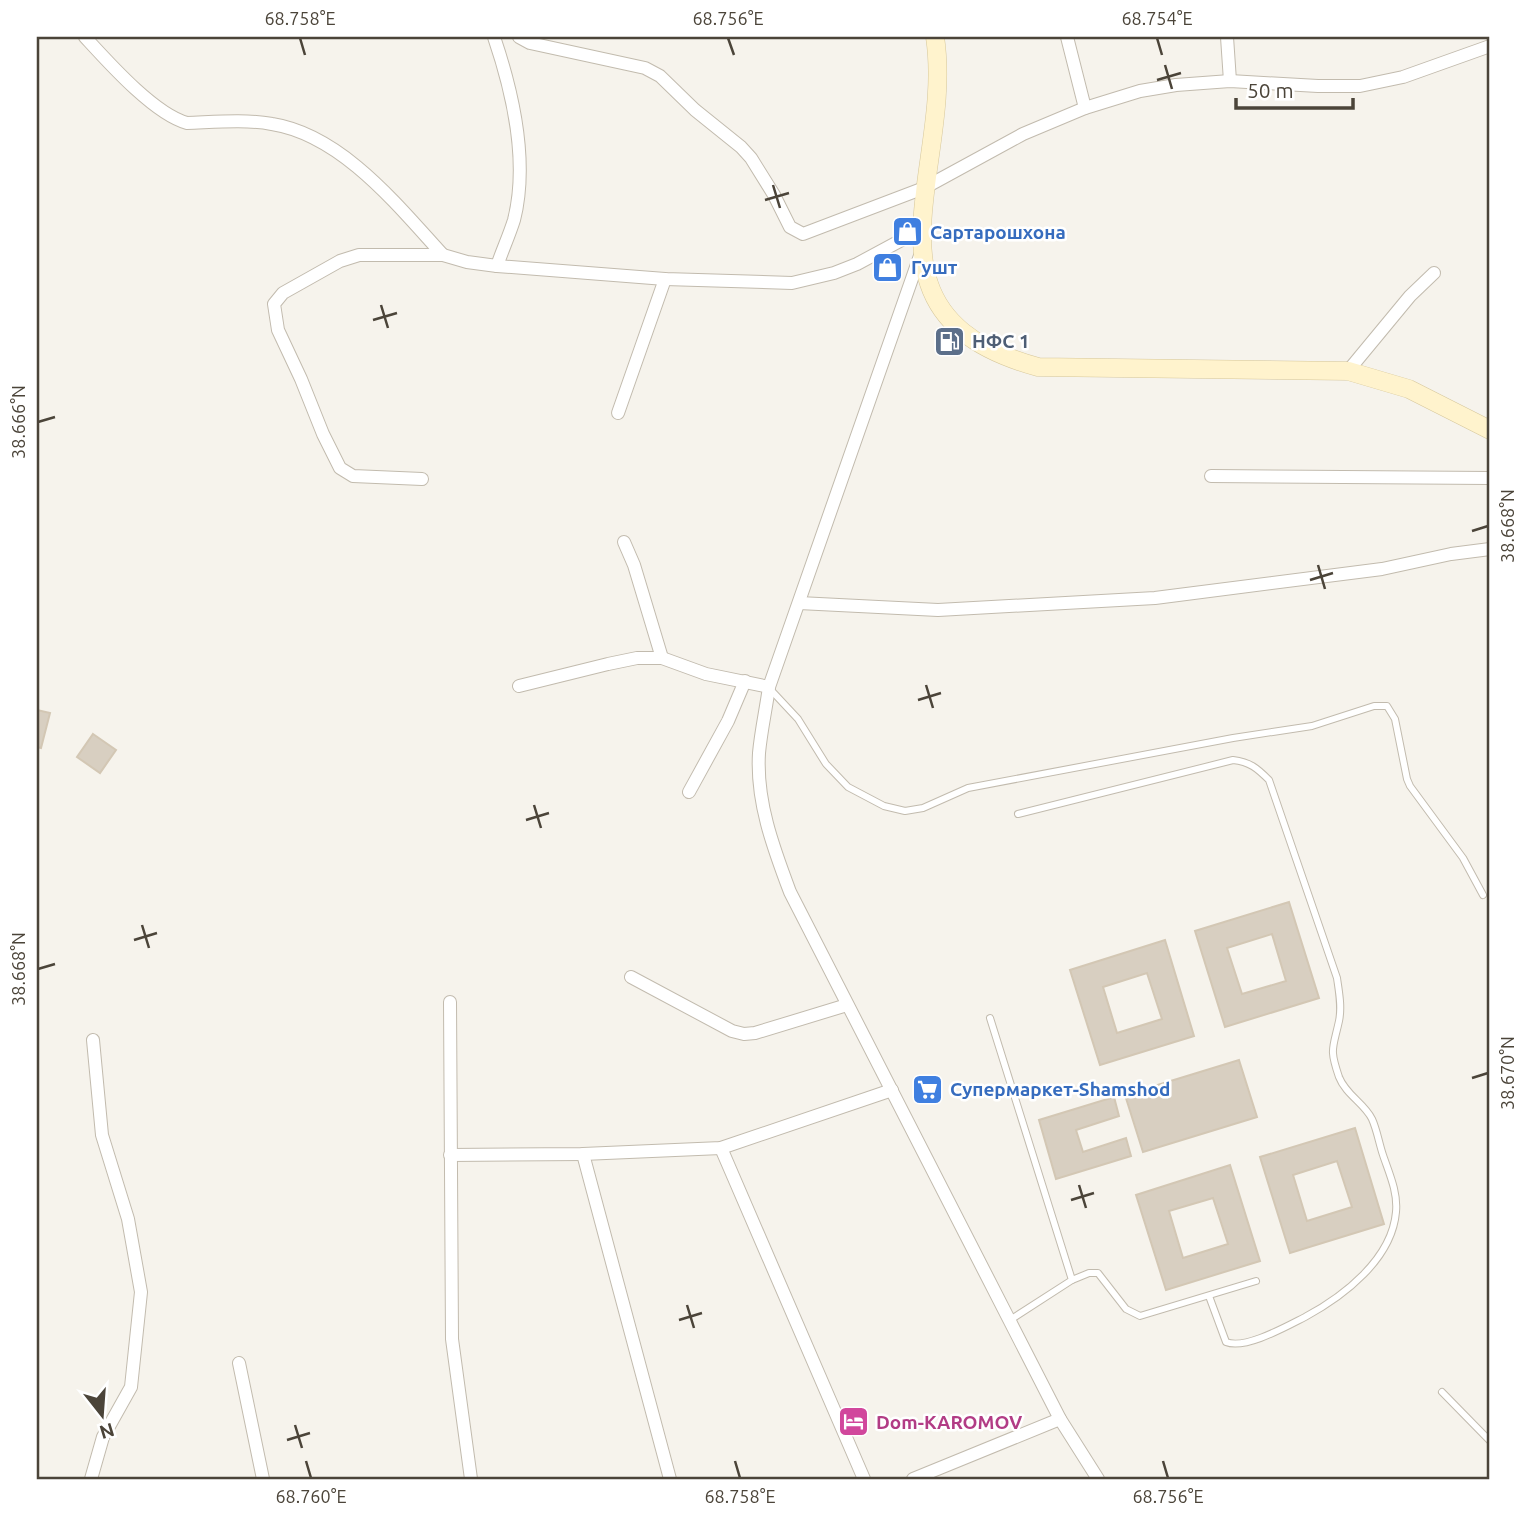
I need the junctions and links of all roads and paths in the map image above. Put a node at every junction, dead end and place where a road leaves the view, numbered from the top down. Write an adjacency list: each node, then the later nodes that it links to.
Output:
1 (85, 37): 14 (street)
2 (494, 37): 15 (street)
3 (519, 37): 11 (street)
4 (935, 37): 11 (street)
5 (1067, 37): 10 (street)
6 (1227, 37): 9 (street)
7 (1483, 37): 8 (street)
8 (1485, 48): 9 (street)
9 (1230, 81): 10 (street)
10 (1085, 108): 11 (street)
11 (924, 188): 12 (street)
12 (922, 229): 13 (street); 17 (street)
13 (922, 250): 18 (street); 26 (street)
14 (443, 256): 15 (street); 23 (street)
15 (497, 266): 17 (street)
16 (1434, 273): 18 (street)
17 (664, 279): 19 (street)
18 (1349, 371): 20 (street)
19 (618, 413)
20 (1490, 430)
21 (1212, 476): 22 (street)
22 (1490, 478)
23 (422, 479)
24 (624, 542): 27 (street)
25 (1490, 549): 26 (street)
26 (799, 603): 30 (street)
27 (662, 658): 28 (street); 29 (street)
28 (745, 681): 30 (street); 31 (street)
29 (519, 686)
30 (769, 687): 33 (lane); 36 (street)
31 (690, 792)
32 (1018, 814): 45 (lane)
33 (1483, 895)
34 (631, 977): 36 (street)
35 (450, 1002): 42 (street)
36 (847, 1005): 39 (street)
37 (990, 1018): 43 (lane)
38 (93, 1040): 51 (street)
39 (892, 1090): 40 (street); 46 (street)
40 (721, 1147): 41 (street); 55 (street)
41 (583, 1154): 42 (street); 54 (street)
42 (450, 1155): 53 (street)
43 (1072, 1280): 45 (lane); 46 (lane)
44 (1256, 1281): 45 (lane)
45 (1209, 1296)
46 (1010, 1320): 49 (street)
47 (239, 1363): 52 (street)
48 (1442, 1392): 50 (lane)
49 (1060, 1419): 56 (street); 57 (street)
50 (1490, 1441)
51 (91, 1479)
52 (263, 1479)
53 (471, 1479)
54 (670, 1479)
55 (864, 1479)
56 (913, 1479)
57 (1098, 1479)

